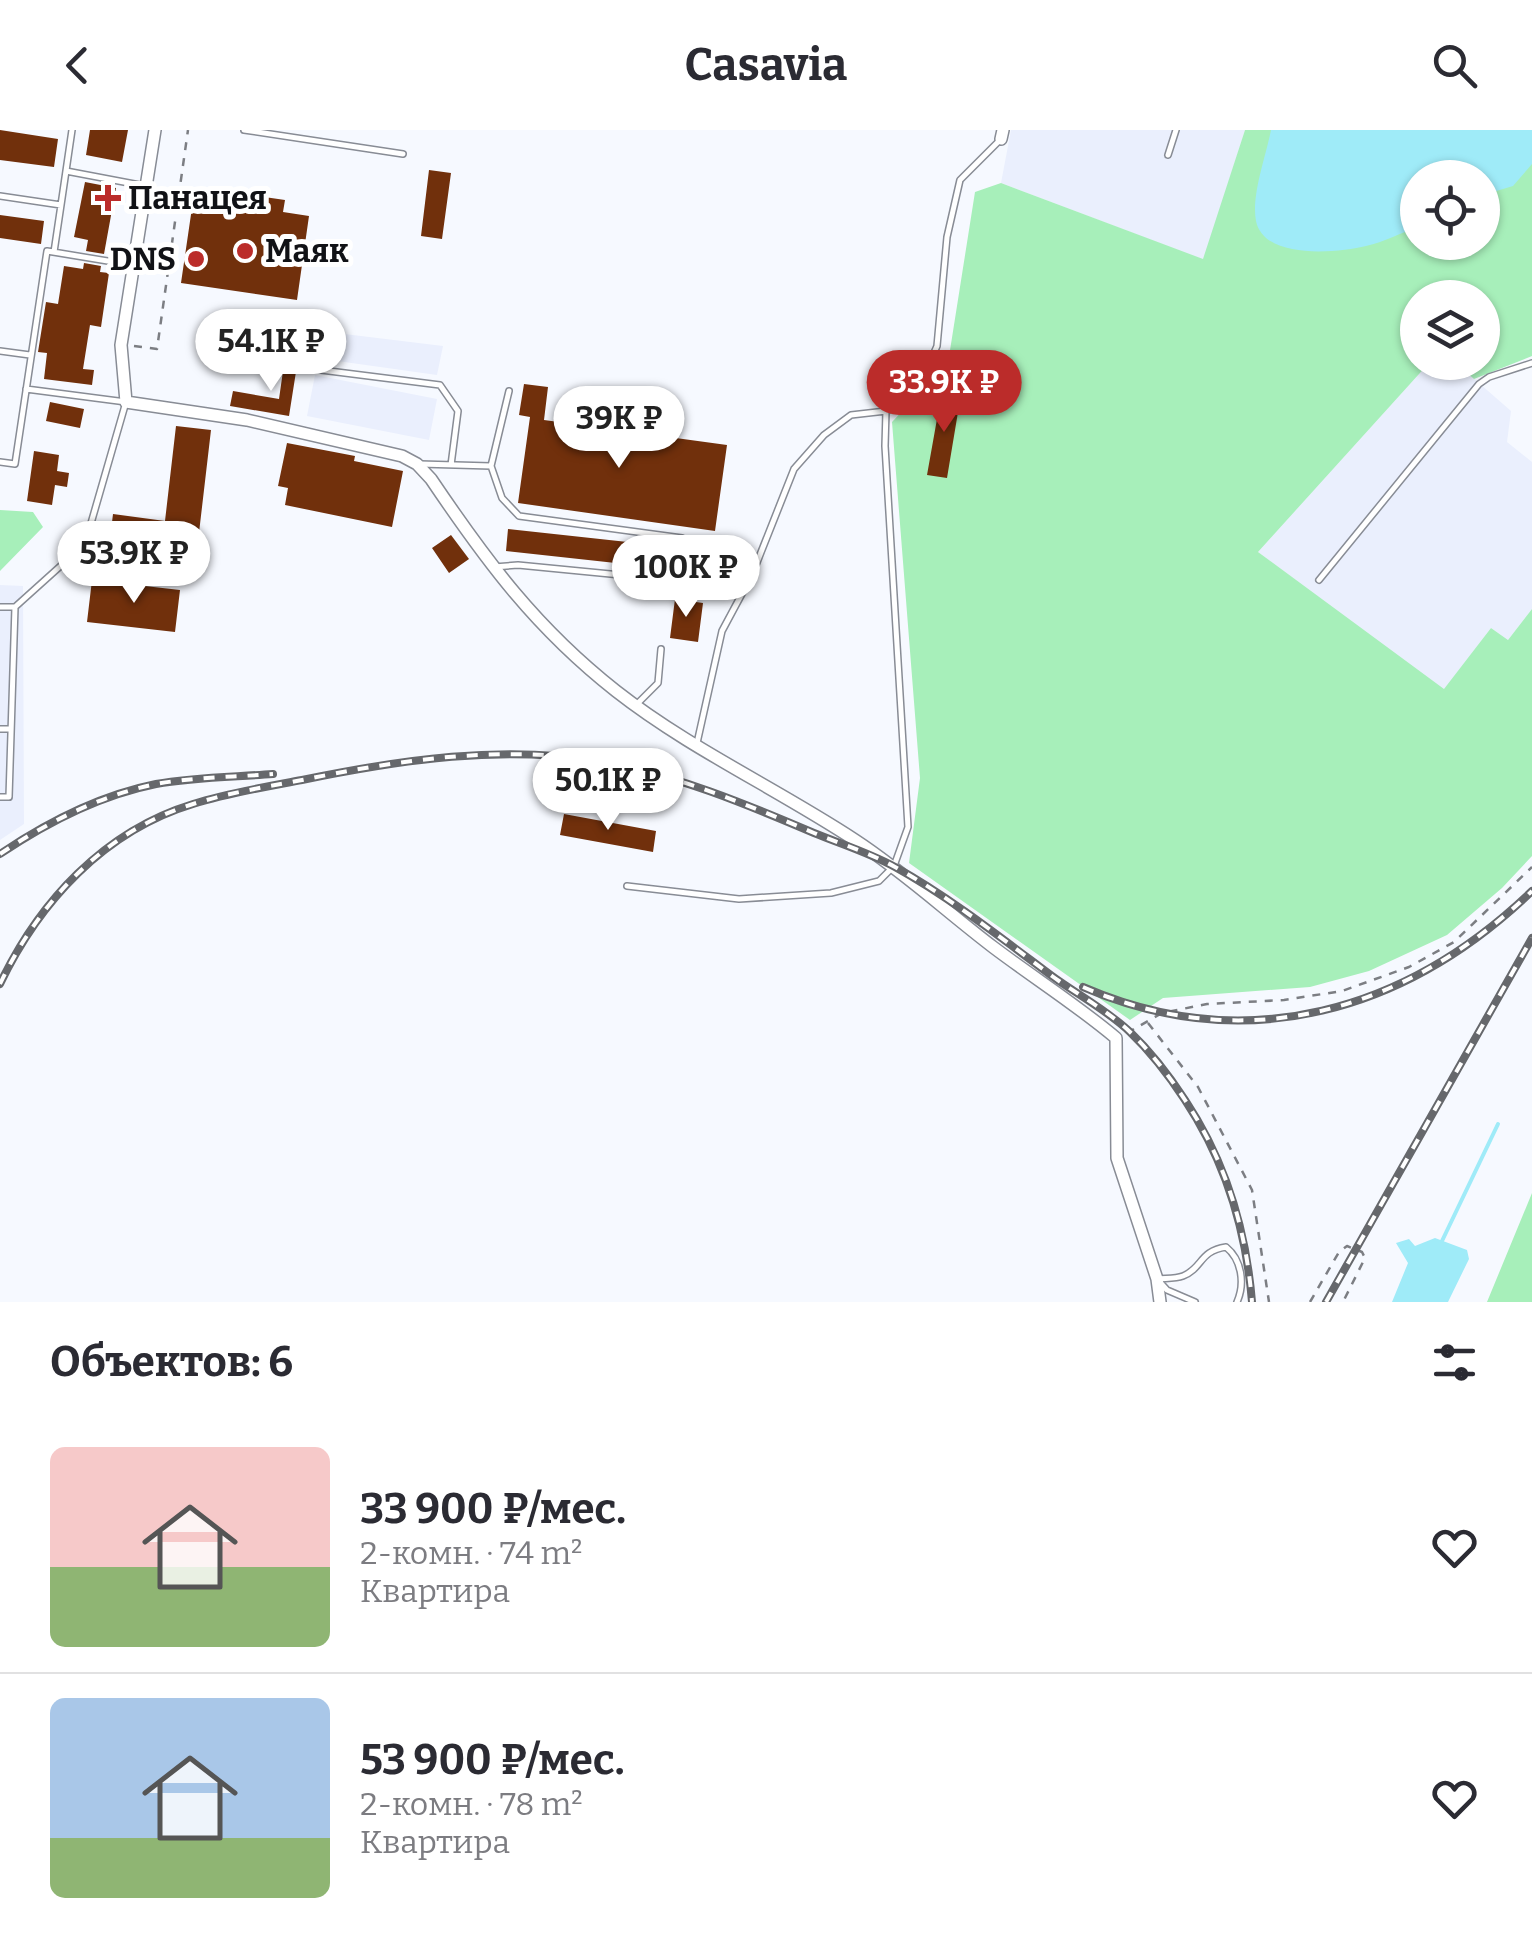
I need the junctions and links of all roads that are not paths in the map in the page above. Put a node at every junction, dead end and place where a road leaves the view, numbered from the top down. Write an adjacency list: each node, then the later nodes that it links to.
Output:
1 (72, 130): 9 (lane)
2 (154, 130): 10 (street)
3 (244, 130): 5 (lane)
4 (1176, 130): 8 (lane)
5 (253, 131): 7 (lane)
6 (1002, 134): 22 (lane)
7 (402, 154)
8 (1168, 156)
9 (66, 171): 10 (lane); 12 (lane)
10 (145, 186): 14 (street)
11 (0, 196): 12 (lane)
12 (60, 205): 13 (lane)
13 (54, 252): 14 (lane); 16 (lane)
14 (133, 265): 21 (street)
15 (0, 351): 16 (lane)
16 (30, 355): 19 (lane)
17 (1532, 363): 30 (lane)
18 (321, 370): 25 (lane)
19 (26, 389): 21 (lane); 23 (lane)
20 (509, 391): 26 (lane)
21 (126, 402): 24 (street); 32 (lane)
22 (886, 410): 37 (lane); 39 (lane)
23 (0, 462)
24 (417, 464): 25 (lane); 28 (street)
25 (451, 465): 26 (lane)
26 (491, 466): 27 (lane)
27 (682, 538)
28 (491, 568): 29 (lane); 34 (street)
29 (672, 580)
30 (1319, 580)
31 (0, 607): 32 (lane)
32 (15, 608): 36 (lane)
33 (661, 648): 34 (lane)
34 (636, 705): 37 (street)
35 (0, 729): 36 (lane)
36 (11, 729): 38 (lane)
37 (696, 747): 39 (street)
38 (0, 796)
39 (894, 866): 40 (lane); 41 (street)
40 (627, 886)
41 (1156, 1279): 42 (street); 43 (lane); 44 (lane)
42 (1160, 1302)
43 (1195, 1302)
44 (1237, 1302)

